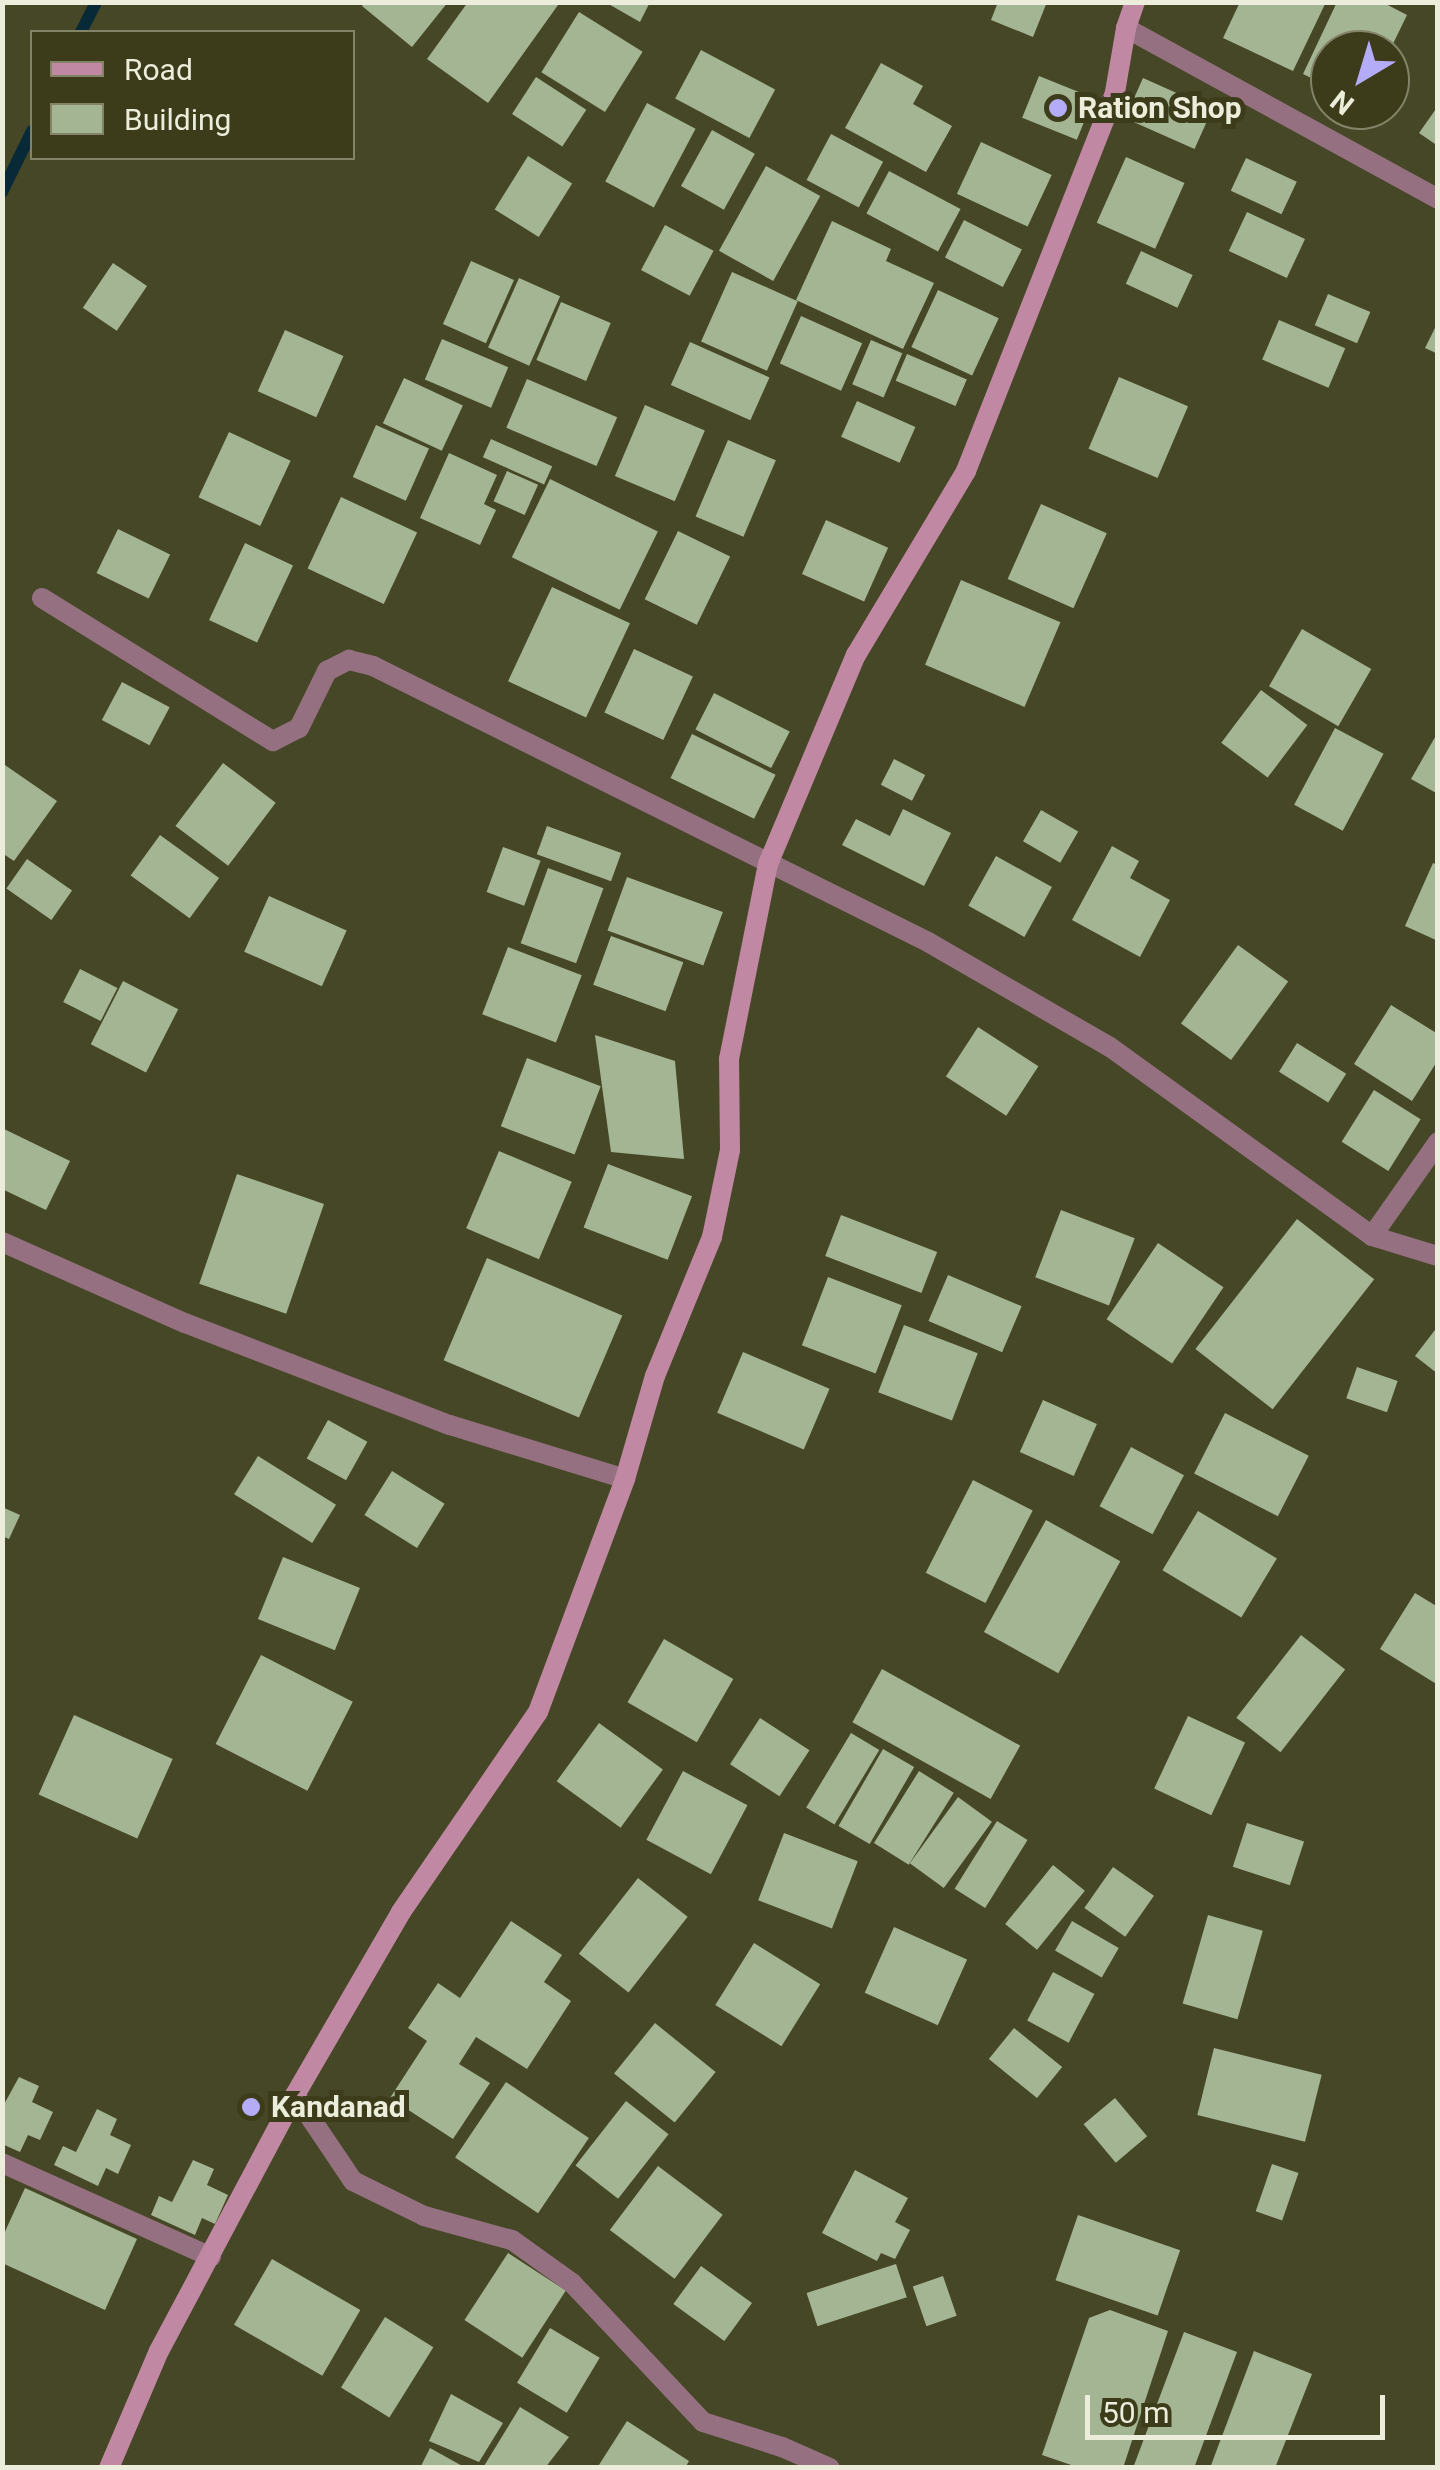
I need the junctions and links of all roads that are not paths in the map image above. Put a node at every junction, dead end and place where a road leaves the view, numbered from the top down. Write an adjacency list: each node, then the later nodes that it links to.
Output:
1 (1136, 2): 2 (main road)
2 (1126, 28): 3 (street); 5 (main road)
3 (1438, 199)
4 (42, 598): 5 (street)
5 (768, 864): 7 (street); 10 (main road)
6 (1438, 1142): 7 (street)
7 (1372, 1236): 9 (street)
8 (2, 1242): 10 (street)
9 (1438, 1256)
10 (625, 1479): 11 (main road)
11 (295, 2094): 13 (main road); 15 (street)
12 (2, 2163): 13 (street)
13 (212, 2257): 14 (main road)
14 (109, 2468)
15 (830, 2468)

